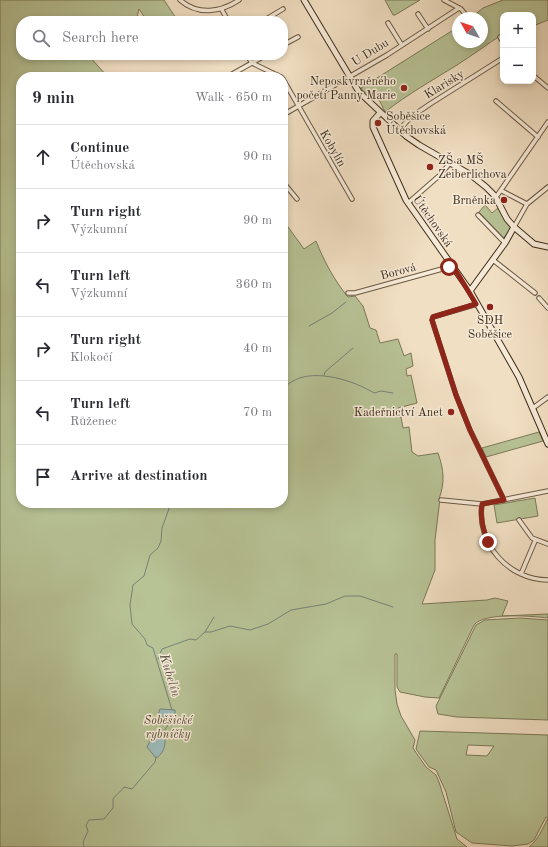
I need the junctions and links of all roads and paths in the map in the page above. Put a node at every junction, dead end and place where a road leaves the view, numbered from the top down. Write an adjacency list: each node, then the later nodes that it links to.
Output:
1 (180, 0): 8 (street)
2 (239, 0): 8 (street)
3 (304, 0): 24 (street)
4 (444, 0): 5 (street)
5 (450, 1): 6 (street)
6 (459, 8): 9 (street); 14 (street, U Dubu)
7 (283, 9): 12 (street)
8 (222, 10): 11 (street)
9 (463, 12)
10 (418, 14): 14 (street)
11 (225, 16)
12 (271, 16)
13 (388, 23): 17 (street, U Dubu)
14 (428, 29): 17 (street, U Dubu)
15 (298, 37): 16 (street)
16 (288, 42)
17 (401, 44): 24 (street, U Dubu)
18 (250, 60): 21 (street)
19 (257, 60): 21 (street)
20 (500, 60): 34 (street, Klarisky)
21 (252, 63): 22 (street); 23 (street)
22 (236, 72)
23 (270, 72)
24 (349, 77): 30 (street, U Dubu); 32 (street)
25 (536, 77): 27 (street)
26 (548, 81): 27 (street)
27 (546, 86)
28 (288, 90): 30 (street, Kobylín)
29 (496, 101): 35 (street)
30 (298, 106): 31 (street, U Dubu); 43 (street, Kobylín)
31 (288, 112)
32 (380, 113): 34 (street); 44 (street, Útěchovská)
33 (548, 122): 35 (street)
34 (399, 130): 36 (street)
35 (538, 137): 39 (street)
36 (450, 163): 41 (street); 44 (street)
37 (548, 187): 40 (street)
38 (288, 188): 42 (street)
39 (502, 191): 41 (street); 45 (street)
40 (546, 192): 45 (street)
41 (496, 198): 47 (street)
42 (297, 199)
43 (352, 199)
44 (408, 203): 51 (street, Útěchovská)
45 (527, 204): 47 (street)
46 (478, 215): 48 (street)
47 (514, 227): 48 (street); 49 (street)
48 (506, 243): 50 (street)
49 (548, 247)
50 (493, 260): 52 (street); 54 (street)
51 (453, 266): 52 (street, Útěchovská); 53 (street, Borová)
52 (470, 291): 56 (street, Útěchovská)
53 (348, 293)
54 (535, 294)
55 (539, 298): 57 (street)
56 (476, 304): 59 (street, Útěchovská); 63 (street)
57 (548, 308)
58 (548, 397): 59 (street)
59 (533, 408): 60 (street, Útěchovská)
60 (548, 444)
61 (548, 491): 63 (street)
62 (441, 500): 64 (street)
63 (504, 500): 64 (street)
64 (482, 504): 68 (street)
65 (520, 520): 66 (street)
66 (535, 540): 67 (street); 68 (street)
67 (548, 544)
68 (521, 574): 69 (street)
69 (548, 580)

